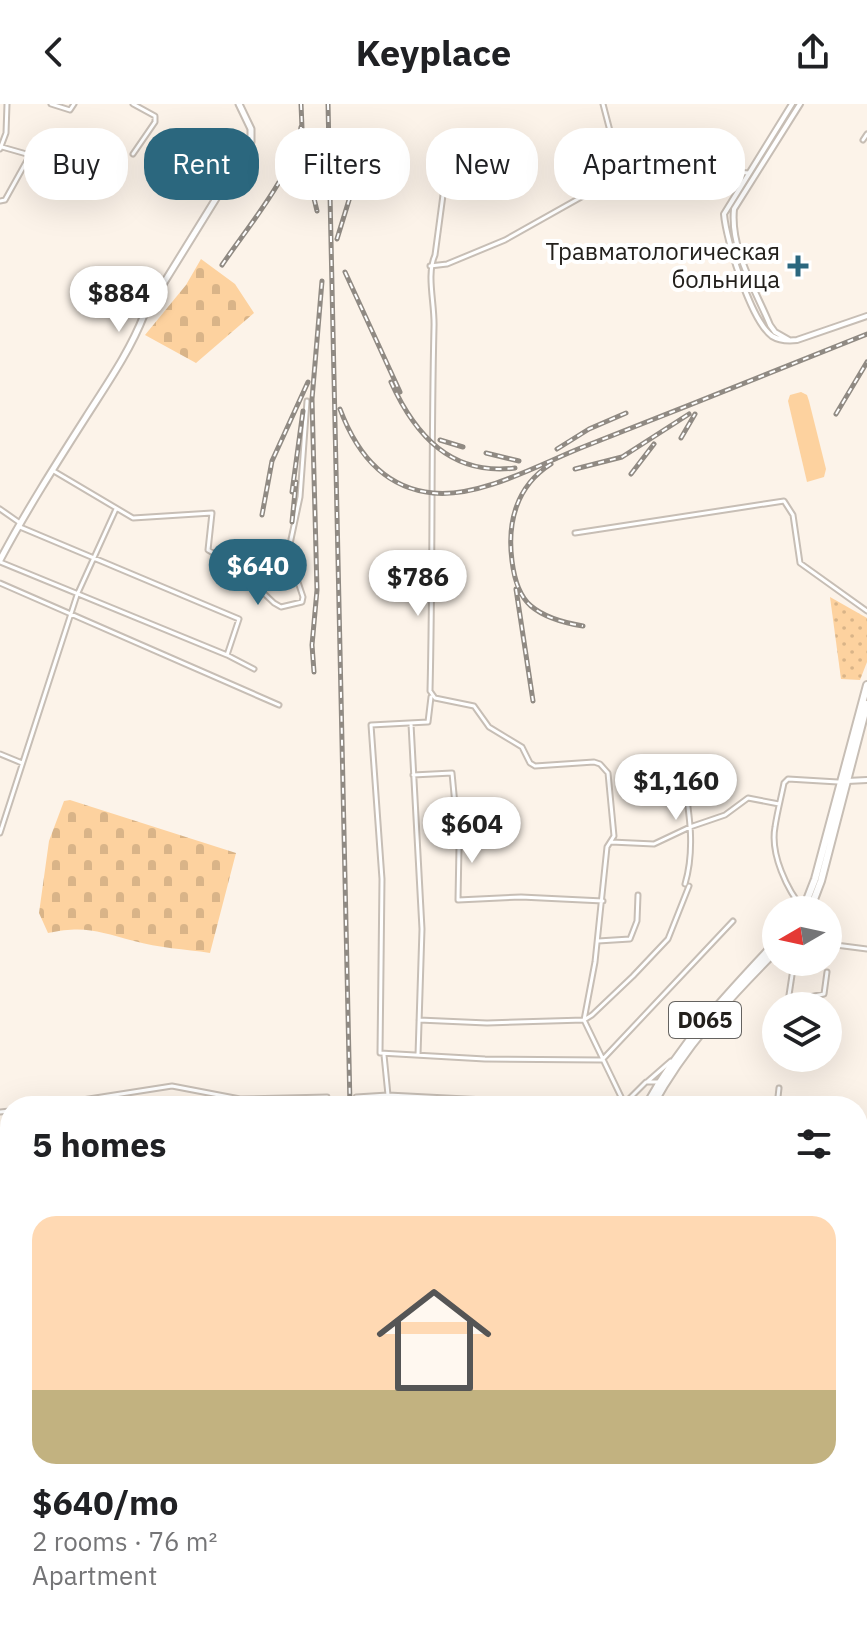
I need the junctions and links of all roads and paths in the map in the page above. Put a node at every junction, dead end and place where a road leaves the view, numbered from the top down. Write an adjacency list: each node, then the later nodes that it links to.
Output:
1 (7, 104): 12 (street)
2 (51, 104): 3 (street)
3 (74, 104)
4 (133, 104): 13 (street)
5 (239, 104): 23 (main road)
6 (603, 104): 9 (street)
7 (792, 104): 15 (street)
8 (800, 104): 21 (street)
9 (609, 128)
10 (867, 134): 11 (street)
11 (863, 140)
12 (1, 148): 18 (street)
13 (133, 154)
14 (745, 173): 15 (street)
15 (749, 173): 21 (street)
16 (442, 200): 19 (street)
17 (576, 200): 19 (street)
18 (0, 201)
19 (430, 266): 37 (street)
20 (867, 316): 21 (street)
21 (791, 340)
22 (307, 401): 25 (street)
23 (52, 470): 25 (street); 26 (main road)
24 (0, 509): 26 (street)
25 (116, 509): 28 (street)
26 (19, 525): 28 (street); 29 (main road)
27 (575, 533): 32 (street)
28 (93, 559): 31 (street); 34 (street)
29 (0, 561): 31 (street)
30 (0, 583): 33 (street)
31 (77, 595): 33 (street); 34 (street)
32 (867, 611)
33 (71, 613): 39 (street); 43 (street)
34 (227, 655): 35 (street)
35 (254, 669)
36 (867, 685): 46 (main road)
37 (431, 695): 40 (street); 50 (street)
38 (867, 704): 46 (main road)
39 (279, 705)
40 (411, 724): 44 (street); 66 (street)
41 (0, 754): 43 (street)
42 (681, 761): 48 (street)
43 (22, 763): 49 (street)
44 (413, 775): 55 (street); 64 (street)
45 (867, 780): 46 (street)
46 (844, 781): 47 (street); 53 (main road); 54 (main road)
47 (781, 805): 48 (street); 52 (street)
48 (690, 827): 50 (street); 65 (street)
49 (0, 833)
50 (611, 842): 55 (street)
51 (638, 895): 57 (street)
52 (794, 896)
53 (809, 896)
54 (815, 896)
55 (603, 901): 57 (street)
56 (733, 921): 69 (street)
57 (598, 941): 65 (street)
58 (842, 946): 59 (street)
59 (867, 949)
60 (762, 957): 68 (main road, D065)
61 (762, 965): 71 (main road, D065)
62 (792, 976): 63 (street)
63 (826, 976)
64 (419, 1020): 65 (street); 67 (street)
65 (584, 1020): 69 (street)
66 (384, 1053): 67 (street); 73 (street)
67 (418, 1055): 69 (street)
68 (674, 1059): 70 (street); 71 (main road, D065)
69 (602, 1060): 78 (street)
70 (646, 1082): 71 (street); 79 (street)
71 (662, 1082): 80 (main road, D065); 81 (main road, D065)
72 (779, 1088): 82 (street)
73 (388, 1095): 76 (street); 77 (street)
74 (108, 1096): 75 (street)
75 (224, 1096)
76 (372, 1096)
77 (409, 1096)
78 (619, 1096)
79 (632, 1096)
80 (653, 1096)
81 (656, 1096)
82 (778, 1096)

